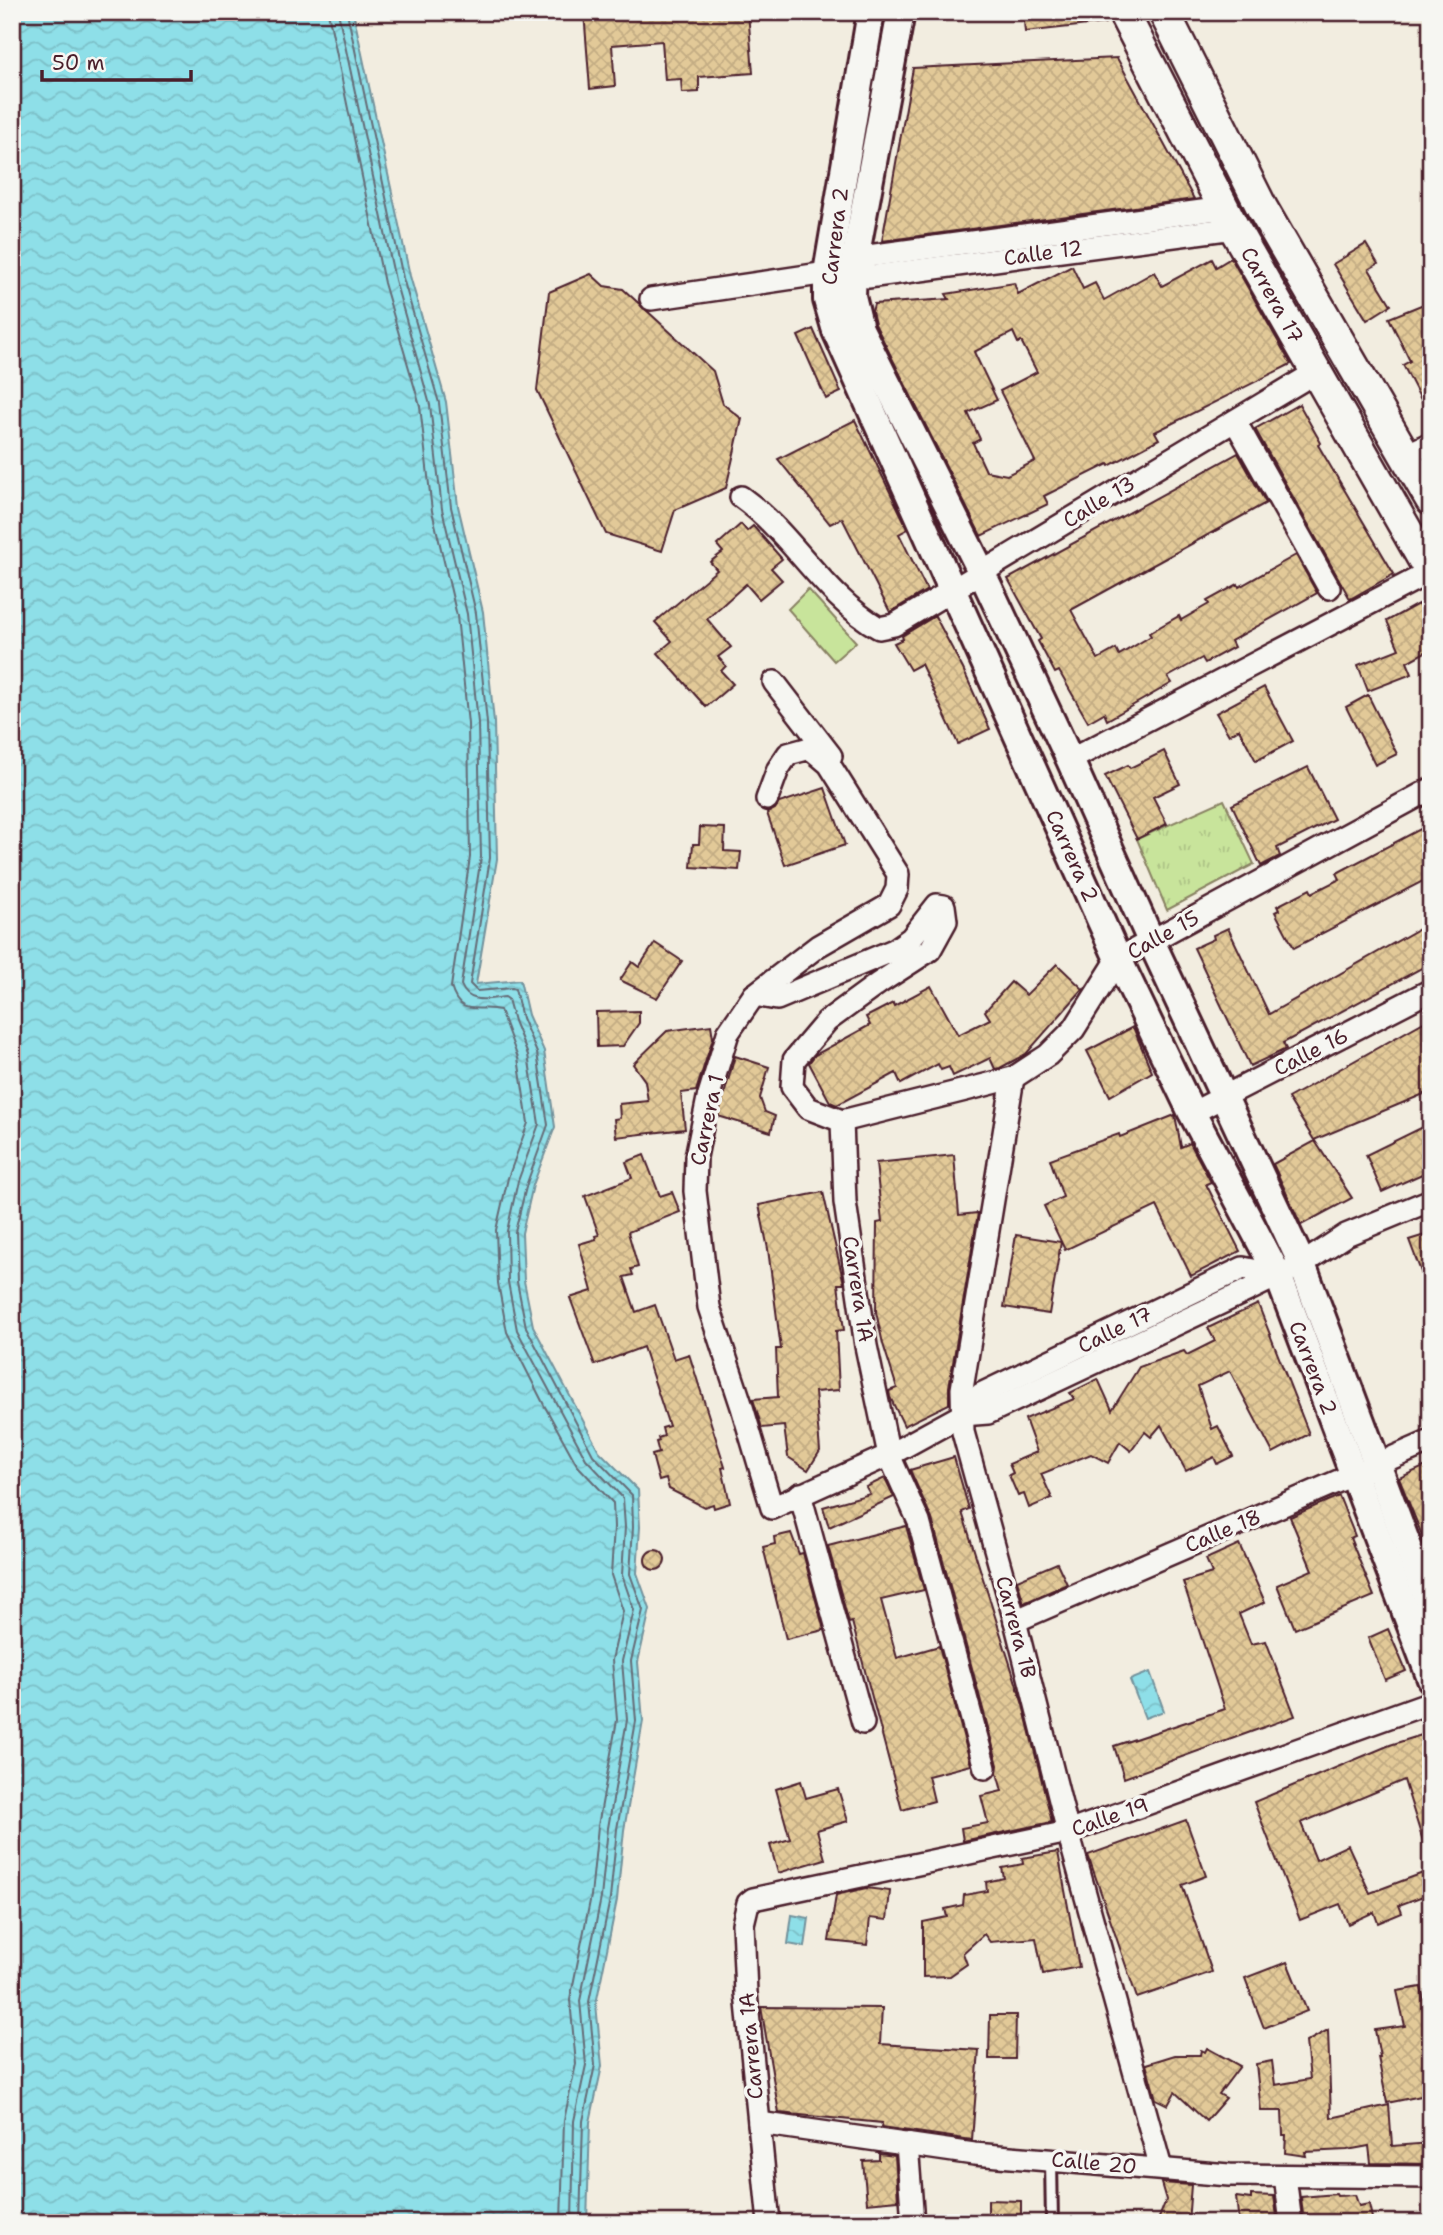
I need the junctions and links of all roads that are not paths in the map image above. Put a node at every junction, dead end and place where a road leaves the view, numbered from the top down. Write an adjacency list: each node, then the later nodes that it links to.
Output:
1 (871, 12): 6 (street, Carrera 2)
2 (901, 12): 6 (street, Carrera 2)
3 (1123, 12): 5 (main road, Carrera 17)
4 (1164, 12): 10 (main road, Carrera 17)
5 (1229, 218): 6 (street, Calle 12); 8 (main road, Carrera 17)
6 (840, 272): 7 (street, Calle 12); 14 (street, Carrera 2); 16 (street, Carrera 2)
7 (651, 299)
8 (1316, 372): 9 (street, Calle 13); 13 (main road, Carrera 17)
9 (1235, 421): 14 (street, Calle 13); 15 (street)
10 (1418, 449): 12 (main road, Carrera 17)
11 (741, 497): 16 (street, Calle 13)
12 (1431, 500)
13 (1431, 572): 18 (street)
14 (982, 573): 16 (street, Calle 13); 18 (street, Carrera 2)
15 (1329, 588)
16 (953, 590): 23 (street, Carrera 2)
17 (774, 682): 21 (street)
18 (1070, 760): 22 (street, Carrera 2)
19 (1431, 789): 22 (street, Calle 15)
20 (767, 799): 21 (street)
21 (864, 819): 25 (street, Carrera 1)
22 (1151, 941): 23 (street, Calle 15); 27 (street, Carrera 2)
23 (1118, 959): 26 (street, Calle 15); 28 (street, Carrera 2)
24 (1431, 990): 27 (street, Calle 16)
25 (754, 995): 29 (street); 38 (street, Carrera 1)
26 (1013, 1078): 29 (street, Calle 15); 33 (street, Carrera 1B)
27 (1223, 1097): 28 (street, Calle 16); 31 (street, Carrera 2)
28 (1192, 1113): 32 (street, Carrera 2)
29 (842, 1121): 35 (street, Carrera 1A)
30 (1431, 1200): 31 (street, Calle 17)
31 (1302, 1264): 32 (street, Calle 17); 36 (street, Carrera 2)
32 (1278, 1275): 33 (street, Calle 17); 36 (street, Carrera 2)
33 (962, 1415): 35 (street, Calle 17); 40 (street, Carrera 1B)
34 (1431, 1441): 36 (street, Calle 18)
35 (889, 1455): 37 (street, Calle 17); 44 (street, Carrera 1A)
36 (1365, 1470): 39 (street, Carrera 2); 40 (street, Calle 18); 41 (street, Carrera 2)
37 (800, 1494): 38 (street, Calle 17); 43 (street)
38 (772, 1508)
39 (1431, 1608)
40 (1015, 1621): 45 (street, Carrera 1B)
41 (1431, 1679)
42 (1431, 1702): 45 (street, Calle 19)
43 (863, 1723)
44 (985, 1768)
45 (1068, 1832): 46 (street, Calle 19); 50 (street, Carrera 1B)
46 (779, 1894): 47 (street, Carrera 1A)
47 (759, 2123): 48 (street, Calle 20); 53 (street, Carrera 1A)
48 (907, 2144): 49 (street, Calle 20); 54 (street)
49 (1051, 2160): 50 (street, Calle 20); 55 (lane)
50 (1161, 2168): 51 (street, Calle 20)
51 (1285, 2176): 52 (street, Calle 20); 56 (street)
52 (1431, 2177)
53 (769, 2223)
54 (913, 2223)
55 (1052, 2223)
56 (1290, 2223)

